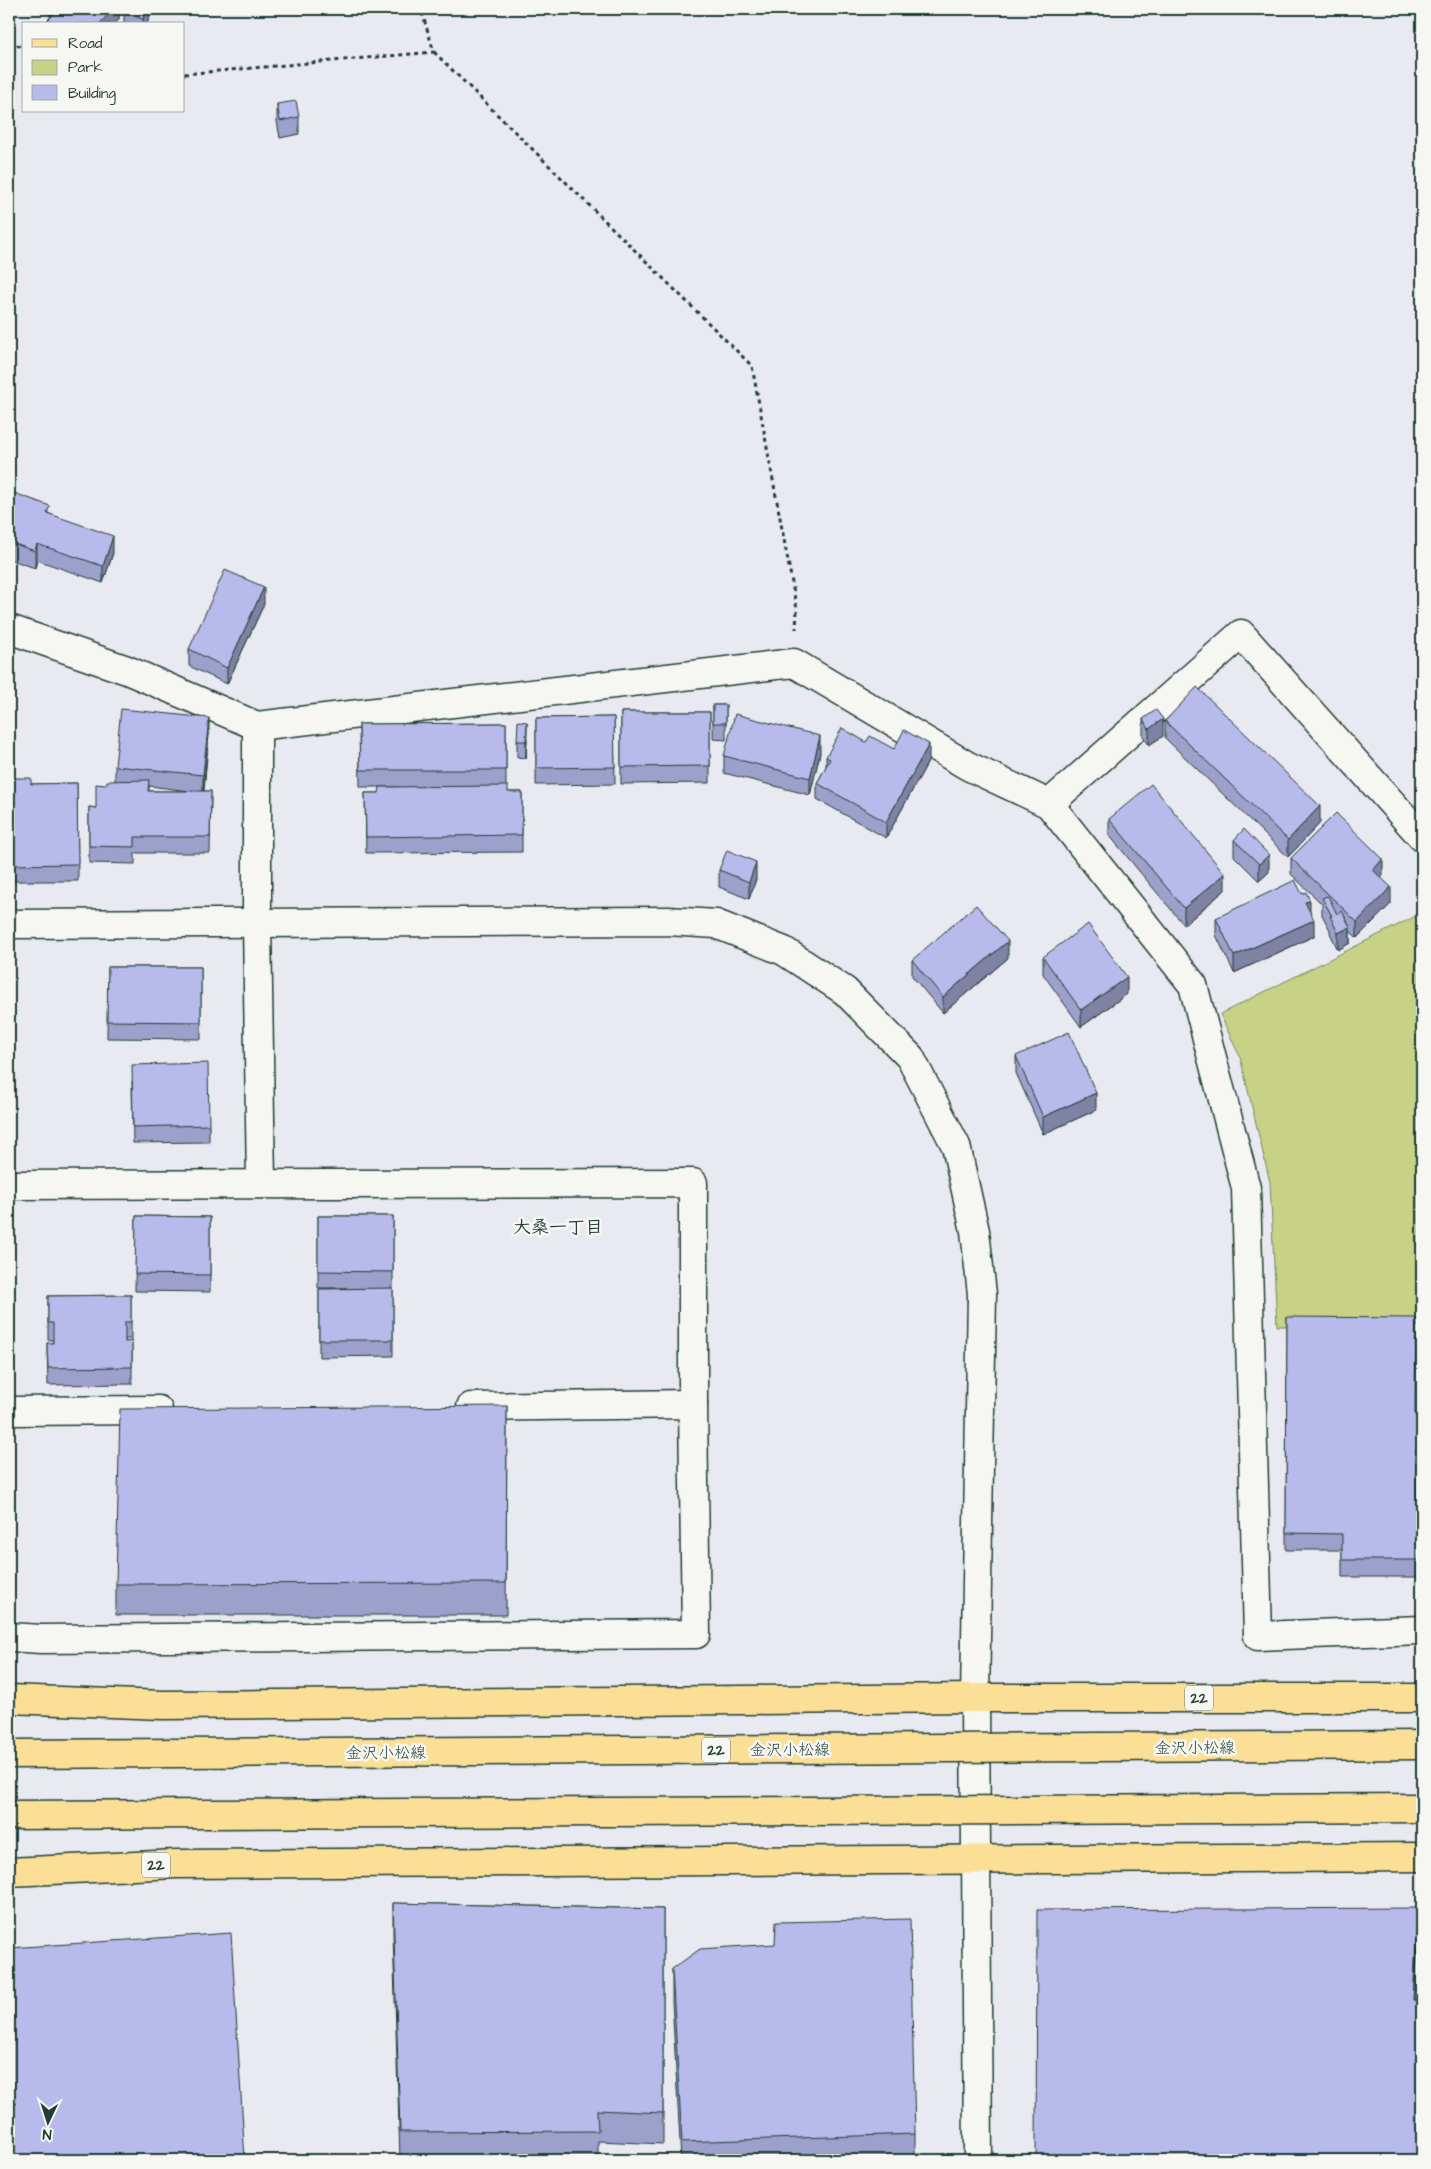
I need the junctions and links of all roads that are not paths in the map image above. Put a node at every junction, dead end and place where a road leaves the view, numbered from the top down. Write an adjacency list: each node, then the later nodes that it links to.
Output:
1 (9, 629): 2 (street)
2 (257, 726): 3 (street); 5 (street)
3 (1049, 804): 4 (street); 13 (street)
4 (1422, 837)
5 (257, 923): 6 (street); 7 (street); 15 (street)
6 (9, 924)
7 (261, 1184): 8 (street); 9 (street)
8 (9, 1185)
9 (693, 1404): 10 (street); 14 (street)
10 (445, 1407)
11 (187, 1410): 12 (street)
12 (9, 1411)
13 (1422, 1630)
14 (9, 1637)
15 (975, 1698): 16 (main road, 22); 18 (main road, 22); 25 (street)
16 (1422, 1698)
17 (9, 1699): 18 (main road, 22)
18 (164, 1705): 19 (main road, 22)
19 (9, 1708)
20 (1422, 1746): 21 (main road, 金沢小松線 / 22, bridge)
21 (9, 1754)
22 (1422, 1808): 23 (main road, bridge)
23 (9, 1814)
24 (1422, 1857): 25 (main road, 22)
25 (977, 1860): 27 (main road, 22); 29 (street)
26 (9, 1862): 27 (main road, 22)
27 (176, 1864): 28 (main road, 22)
28 (9, 1872)
29 (978, 2160)

